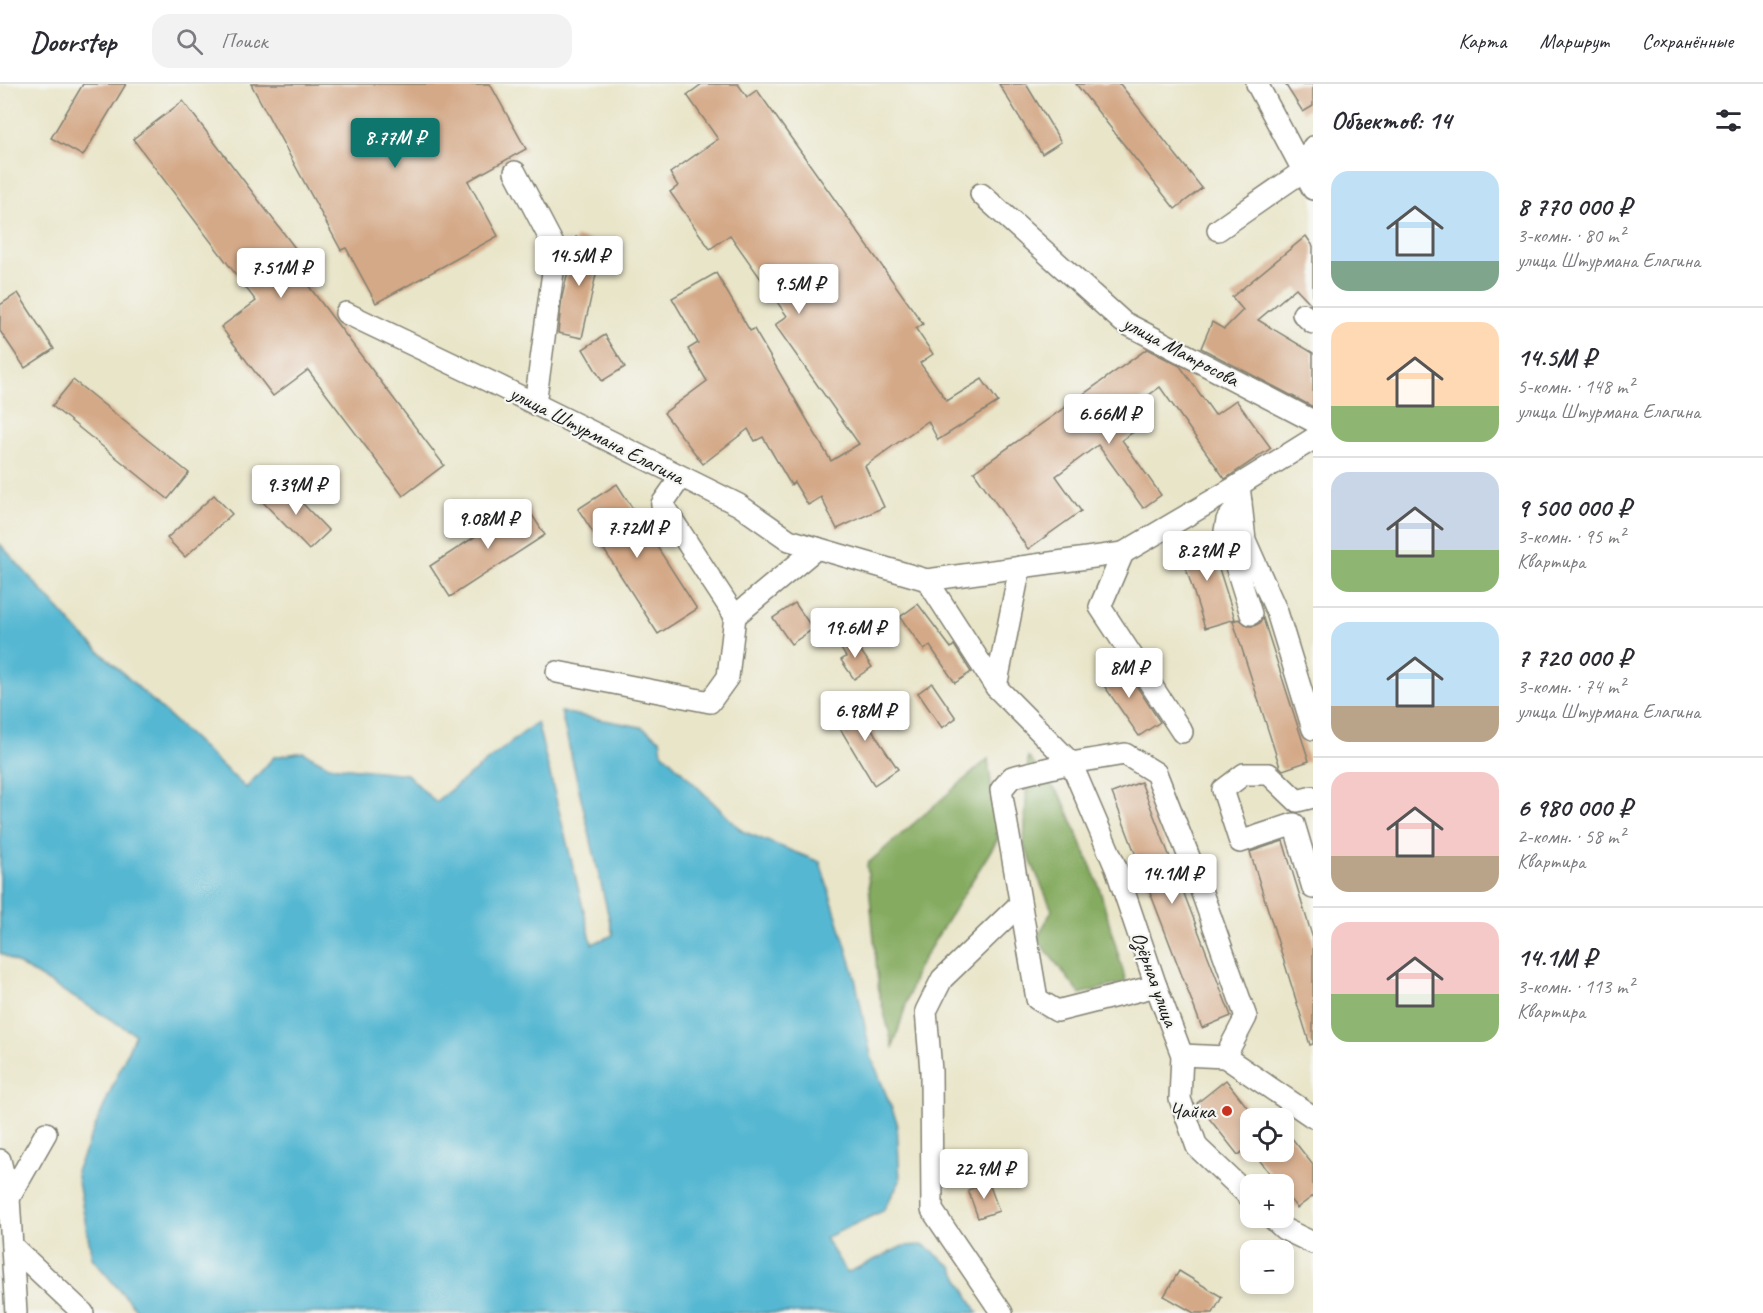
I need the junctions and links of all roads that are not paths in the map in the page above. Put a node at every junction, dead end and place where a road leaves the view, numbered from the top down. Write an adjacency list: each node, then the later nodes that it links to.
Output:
1 (1257, 84): 4 (street)
2 (1313, 147): 4 (street)
3 (515, 172): 8 (street)
4 (1308, 180): 6 (street)
5 (981, 194): 9 (street, улица Матросова)
6 (1218, 230)
7 (346, 313): 8 (street, улица Штурмана Елагина)
8 (535, 404): 11 (street, улица Штурмана Елагина)
9 (1313, 421)
10 (1313, 439): 12 (street, улица Штурмана Елагина)
11 (681, 477): 13 (street, улица Штурмана Елагина); 18 (street)
12 (1240, 494): 14 (street, улица Штурмана Елагина); 17 (street); 21 (street)
13 (817, 548): 16 (street, улица Штурмана Елагина); 18 (street)
14 (1123, 553): 15 (street, улица Штурмана Елагина); 22 (street)
15 (1020, 567): 16 (street, улица Штурмана Елагина); 20 (street)
16 (927, 580): 20 (street, Озёрная улица)
17 (1251, 614)
18 (735, 616): 19 (street)
19 (557, 672)
20 (996, 687): 23 (street, Озёрная улица)
21 (1313, 729)
22 (1182, 732)
23 (1071, 763): 26 (street); 27 (street, Озёрная улица); 29 (street)
24 (1313, 797): 25 (street)
25 (1313, 888)
26 (1020, 904): 27 (street); 40 (street)
27 (1156, 986): 28 (street, Озёрная улица)
28 (1182, 1055): 29 (street); 33 (street, Озёрная улица)
29 (1225, 1057): 30 (street)
30 (1313, 1117)
31 (46, 1133): 34 (street)
32 (0, 1160): 34 (street)
33 (1240, 1188)
34 (4, 1195): 37 (street)
35 (1283, 1228): 36 (street)
36 (1313, 1243)
37 (12, 1246): 38 (street); 39 (street)
38 (16, 1313)
39 (83, 1313)
40 (1002, 1313)

